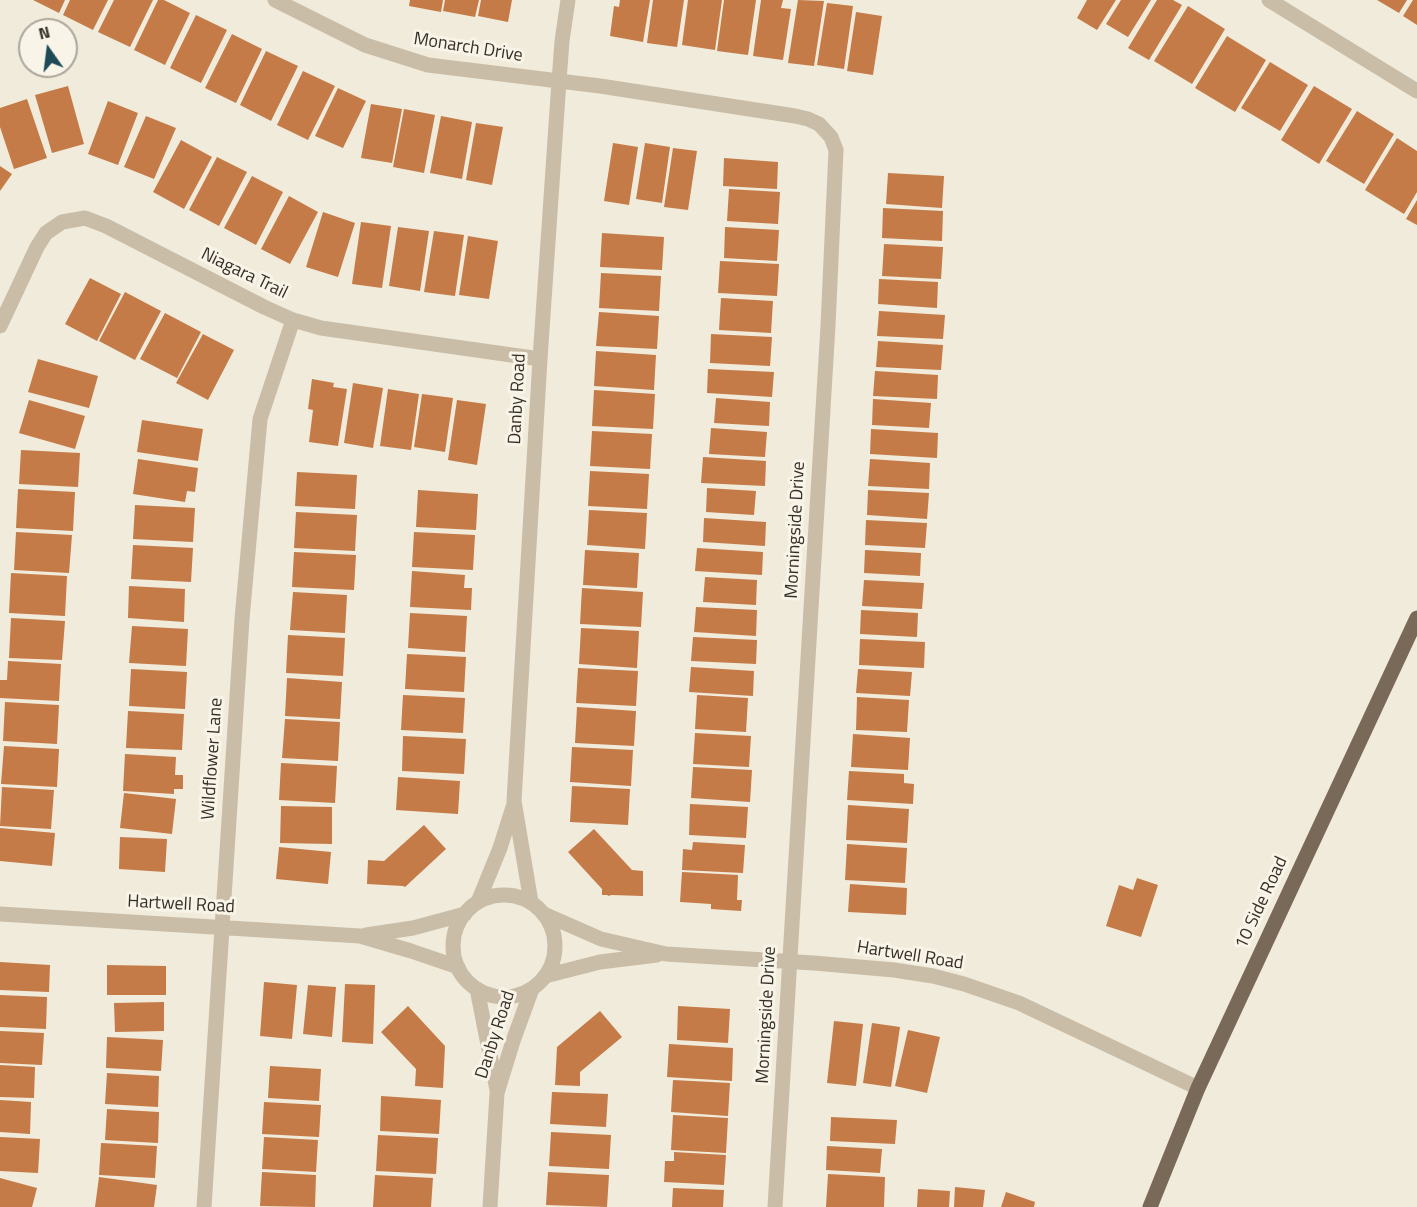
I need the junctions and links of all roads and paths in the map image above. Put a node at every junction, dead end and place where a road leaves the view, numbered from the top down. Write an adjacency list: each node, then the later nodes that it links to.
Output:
1 (275, 0): 4 (street, Monarch Drive)
2 (568, 0): 4 (street, Danby Road)
3 (1269, 0): 5 (street)
4 (559, 81): 8 (street, Danby Road); 19 (street, Morningside Drive)
5 (1417, 91)
6 (293, 320): 7 (street, Niagara Trail); 8 (street, Niagara Trail); 16 (street, Wildflower Lane)
7 (0, 326)
8 (540, 358): 10 (street, Danby Road)
9 (1417, 618): 24 (main road, 10 Side Road)
10 (514, 801): 11 (street, Danby Road); 12 (street, Danby Road)
11 (478, 902): 12 (street); 14 (street)
12 (531, 902): 15 (street)
13 (0, 914): 16 (street, Hartwell Road)
14 (465, 914): 17 (street, Hartwell Road); 20 (street)
15 (544, 914): 18 (street, Hartwell Road); 21 (street)
16 (222, 927): 17 (street, Hartwell Road); 26 (street, Wildflower Lane)
17 (360, 936): 20 (street, Hartwell Road)
18 (666, 954): 19 (street, Hartwell Road); 21 (street, Hartwell Road)
19 (790, 962): 24 (street, Hartwell Road); 28 (street, Morningside Drive)
20 (458, 967): 22 (street)
21 (545, 976): 23 (street)
22 (477, 988): 23 (street); 25 (street, Danby Road)
23 (532, 989): 25 (street, Danby Road)
24 (1198, 1088): 29 (main road, 10 Side Road)
25 (497, 1093): 27 (street, Danby Road)
26 (204, 1207)
27 (490, 1207)
28 (775, 1207)
29 (1150, 1207)

